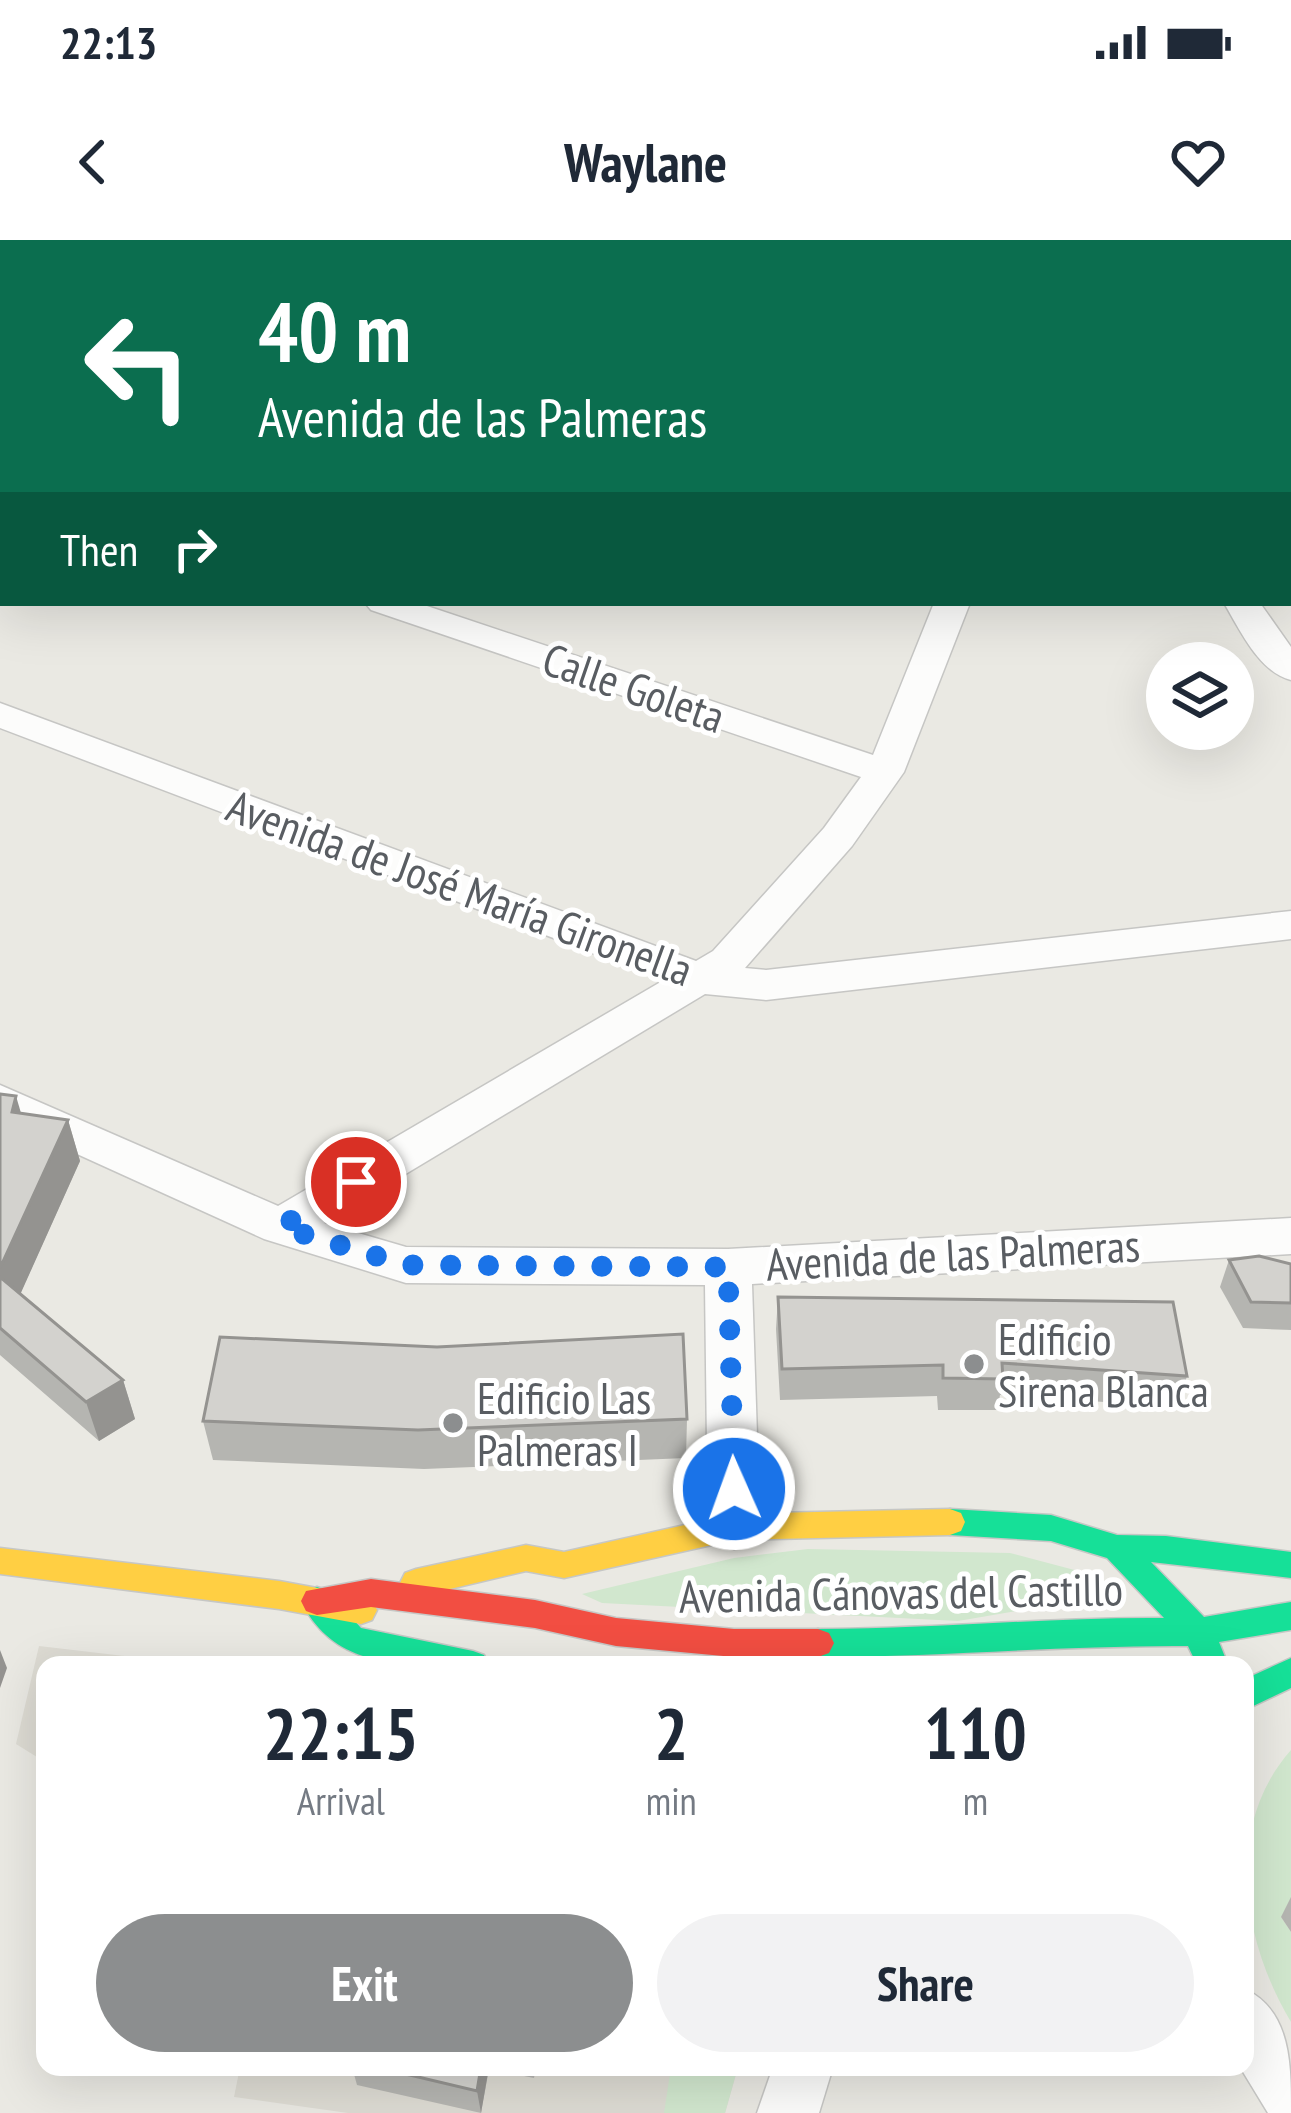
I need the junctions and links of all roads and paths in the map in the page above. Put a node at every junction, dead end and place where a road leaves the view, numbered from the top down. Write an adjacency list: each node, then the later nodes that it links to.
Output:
1 (392, 606): 6 (street, Calle Goleta)
2 (951, 606): 6 (street)
3 (1244, 606): 4 (street)
4 (1291, 669)
5 (0, 715): 8 (street, Avenida de José María Gironella)
6 (884, 772): 8 (street)
7 (1291, 925): 8 (street, Avenida de José María Gironella)
8 (704, 979): 10 (street)
9 (0, 1101): 10 (street, Avenida de las Palmeras)
10 (280, 1227): 12 (street, Avenida de las Palmeras)
11 (1291, 1236): 12 (street, Avenida de las Palmeras)
12 (728, 1267): 13 (street)
13 (734, 1527): 14 (main road, Avenida Cánovas del Castillo); 16 (main road, Avenida Cánovas del Castillo)
14 (1117, 1548): 17 (main road); 22 (main road, Avenida Cánovas del Castillo)
15 (0, 1561): 19 (main road, Avenida Cánovas del Castillo)
16 (564, 1565): 18 (main road, Avenida Cánovas del Castillo); 20 (main road)
17 (1291, 1565)
18 (371, 1593): 19 (main road, Avenida Cánovas del Castillo); 20 (main road, Avenida Cánovas del Castillo)
19 (317, 1600): 23 (main road, Avenida Cánovas del Castillo); 26 (main road)
20 (536, 1614): 22 (main road, Avenida Cánovas del Castillo); 25 (main road)
21 (1291, 1616): 22 (main road, Avenida Cánovas del Castillo)
22 (1198, 1632): 27 (main road, Avenida Cánovas del Castillo)
23 (475, 1636)
24 (1291, 1645): 28 (main road, Avenida Cánovas del Castillo)
25 (542, 1651)
26 (429, 1656)
27 (1208, 1656)
28 (1239, 1656)
29 (1291, 1672): 30 (main road)
30 (1254, 1690)
31 (1254, 2034): 33 (street)
32 (800, 2076): 34 (street)
33 (1291, 2094)
34 (788, 2113)

